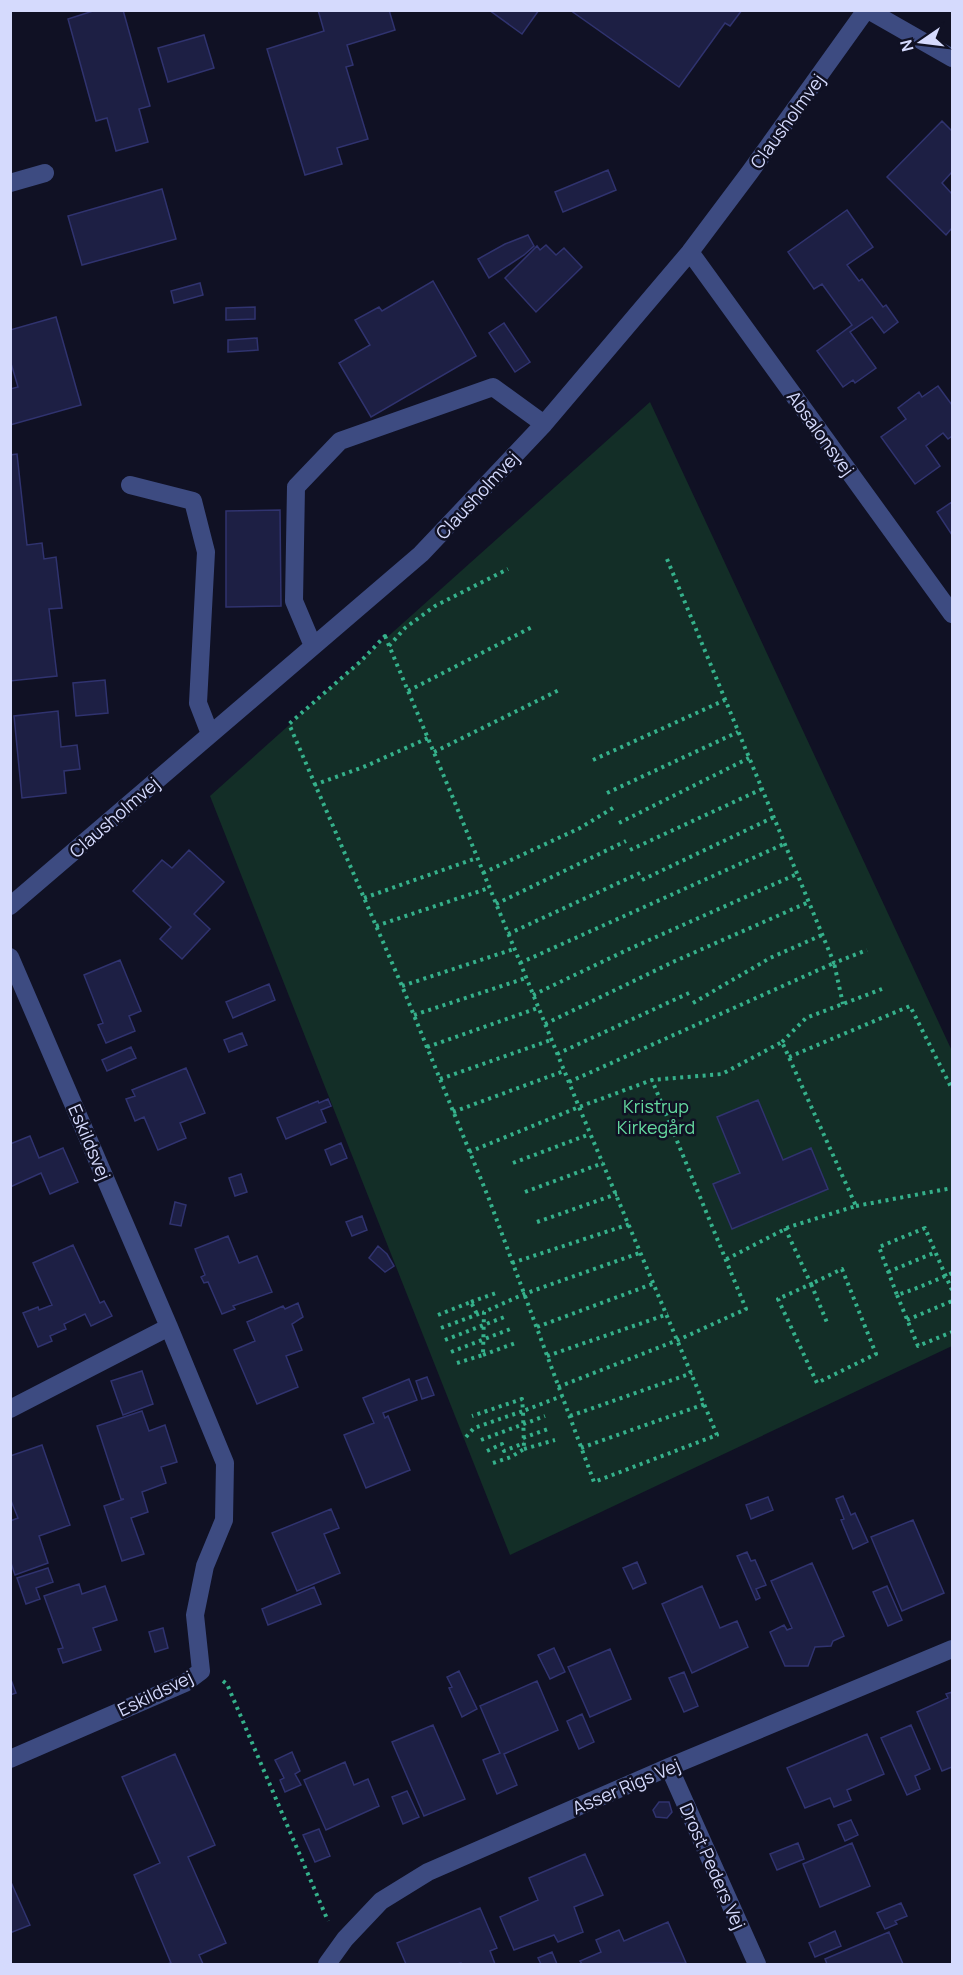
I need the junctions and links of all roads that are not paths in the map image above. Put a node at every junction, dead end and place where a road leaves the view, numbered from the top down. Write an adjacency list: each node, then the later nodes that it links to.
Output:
1 (867, 10): 2 (street); 5 (street, Clausholmvej)
2 (952, 58)
3 (45, 173): 4 (street)
4 (10, 183)
5 (690, 252): 6 (street, Clausholmvej); 8 (street, Absalonsvej)
6 (544, 424): 9 (street, Clausholmvej); 9 (street)
7 (130, 485): 10 (street)
8 (952, 614)
9 (313, 646): 10 (street, Clausholmvej)
10 (210, 734): 11 (street, Clausholmvej)
11 (10, 906)
12 (10, 957): 13 (street, Eskildsvej)
13 (169, 1327): 14 (street); 16 (street, Eskildsvej)
14 (10, 1409)
15 (952, 1649): 17 (street, Asser Rigs Vej)
16 (10, 1759)
17 (669, 1767): 18 (street, Asser Rigs Vej); 19 (street, Drost Peders Vej)
18 (327, 1965)
19 (757, 1965)

